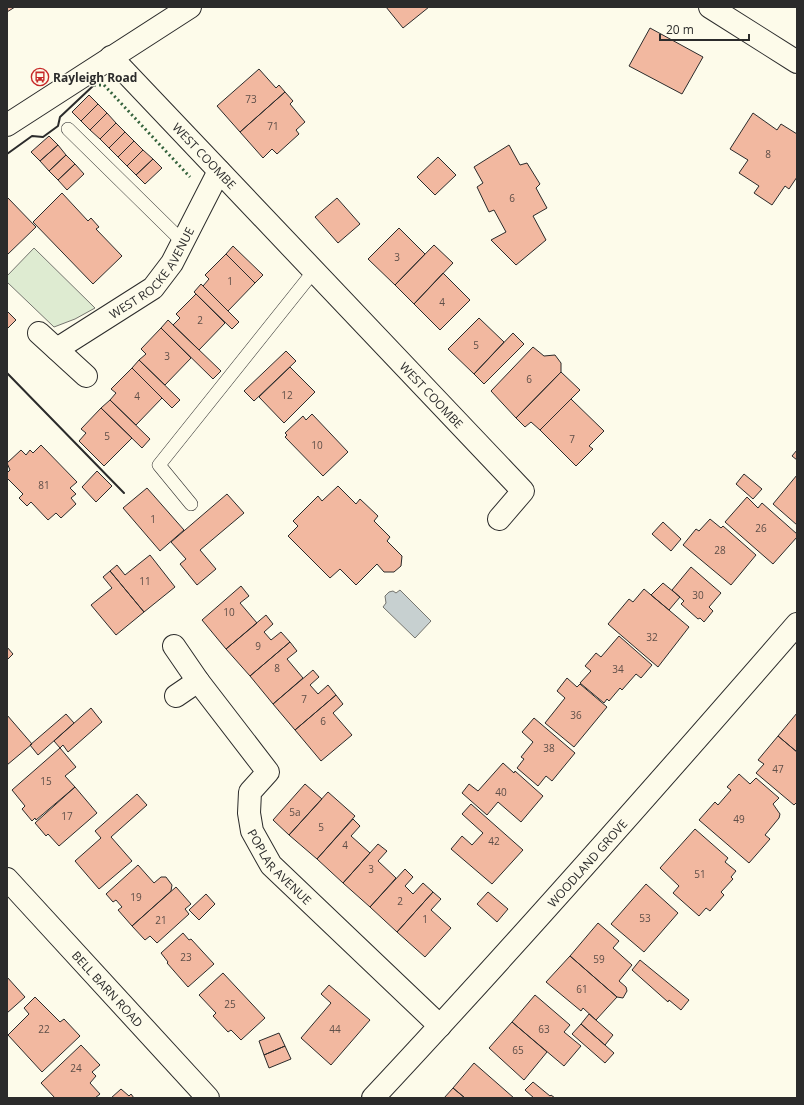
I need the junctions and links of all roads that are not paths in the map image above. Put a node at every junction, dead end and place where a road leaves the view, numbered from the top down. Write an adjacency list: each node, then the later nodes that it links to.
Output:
1 (190, 7): 3 (street)
2 (710, 7): 4 (street)
3 (112, 58): 5 (street); 7 (street, WEST COOMBE)
4 (797, 62)
5 (7, 125)
6 (68, 129): 8 (lane)
7 (219, 171): 8 (street, WEST ROCKE AVENUE); 9 (street, WEST COOMBE)
8 (183, 242): 11 (street, WEST ROCKE AVENUE)
9 (314, 271): 13 (lane); 14 (street, WEST COOMBE)
10 (39, 333): 11 (street)
11 (56, 349): 12 (street)
12 (86, 376)
13 (191, 504)
14 (499, 520)
15 (797, 624): 20 (street, WOODLAND GROVE)
16 (174, 646): 17 (street, POPLAR AVENUE)
17 (198, 681): 18 (street); 20 (street, POPLAR AVENUE)
18 (176, 696)
19 (7, 879): 21 (street, BELL BARN ROAD)
20 (440, 1026): 22 (street, WOODLAND GROVE)
21 (208, 1098)
22 (373, 1098)

